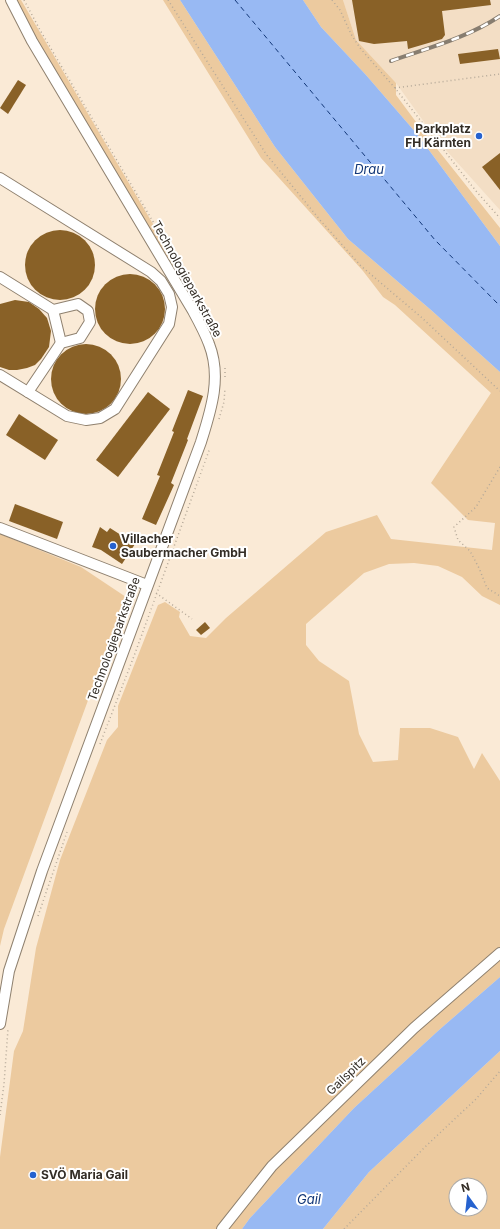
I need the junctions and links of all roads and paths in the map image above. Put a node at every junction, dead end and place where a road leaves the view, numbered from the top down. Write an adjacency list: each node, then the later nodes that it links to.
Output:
1 (12, 0): 23 (street, Technologieparkstraße)
2 (24, 0): 11 (path)
3 (168, 0): 17 (path)
4 (332, 0): 6 (path)
5 (500, 74): 6 (path)
6 (395, 88): 8 (path)
7 (0, 178): 18 (street)
8 (500, 218)
9 (0, 277): 10 (street)
10 (53, 310): 12 (street); 12 (street)
11 (215, 334)
12 (61, 342): 18 (street)
13 (223, 363): 15 (path)
14 (0, 374): 18 (street)
15 (225, 378)
16 (225, 386): 19 (path)
17 (500, 391)
18 (28, 392)
19 (217, 424)
20 (210, 446): 24 (path)
21 (500, 467): 25 (path)
22 (0, 528): 23 (street)
23 (147, 585): 24 (path); 31 (street, Technologieparkstraße)
24 (157, 594): 26 (path); 27 (path)
25 (500, 596)
26 (192, 619)
27 (100, 745)
28 (70, 826): 29 (path)
29 (37, 920)
30 (500, 953): 34 (street, Gailspitz)
31 (5, 1023): 33 (path)
32 (500, 1071): 35 (path)
33 (0, 1115)
34 (222, 1229)
35 (344, 1229)

